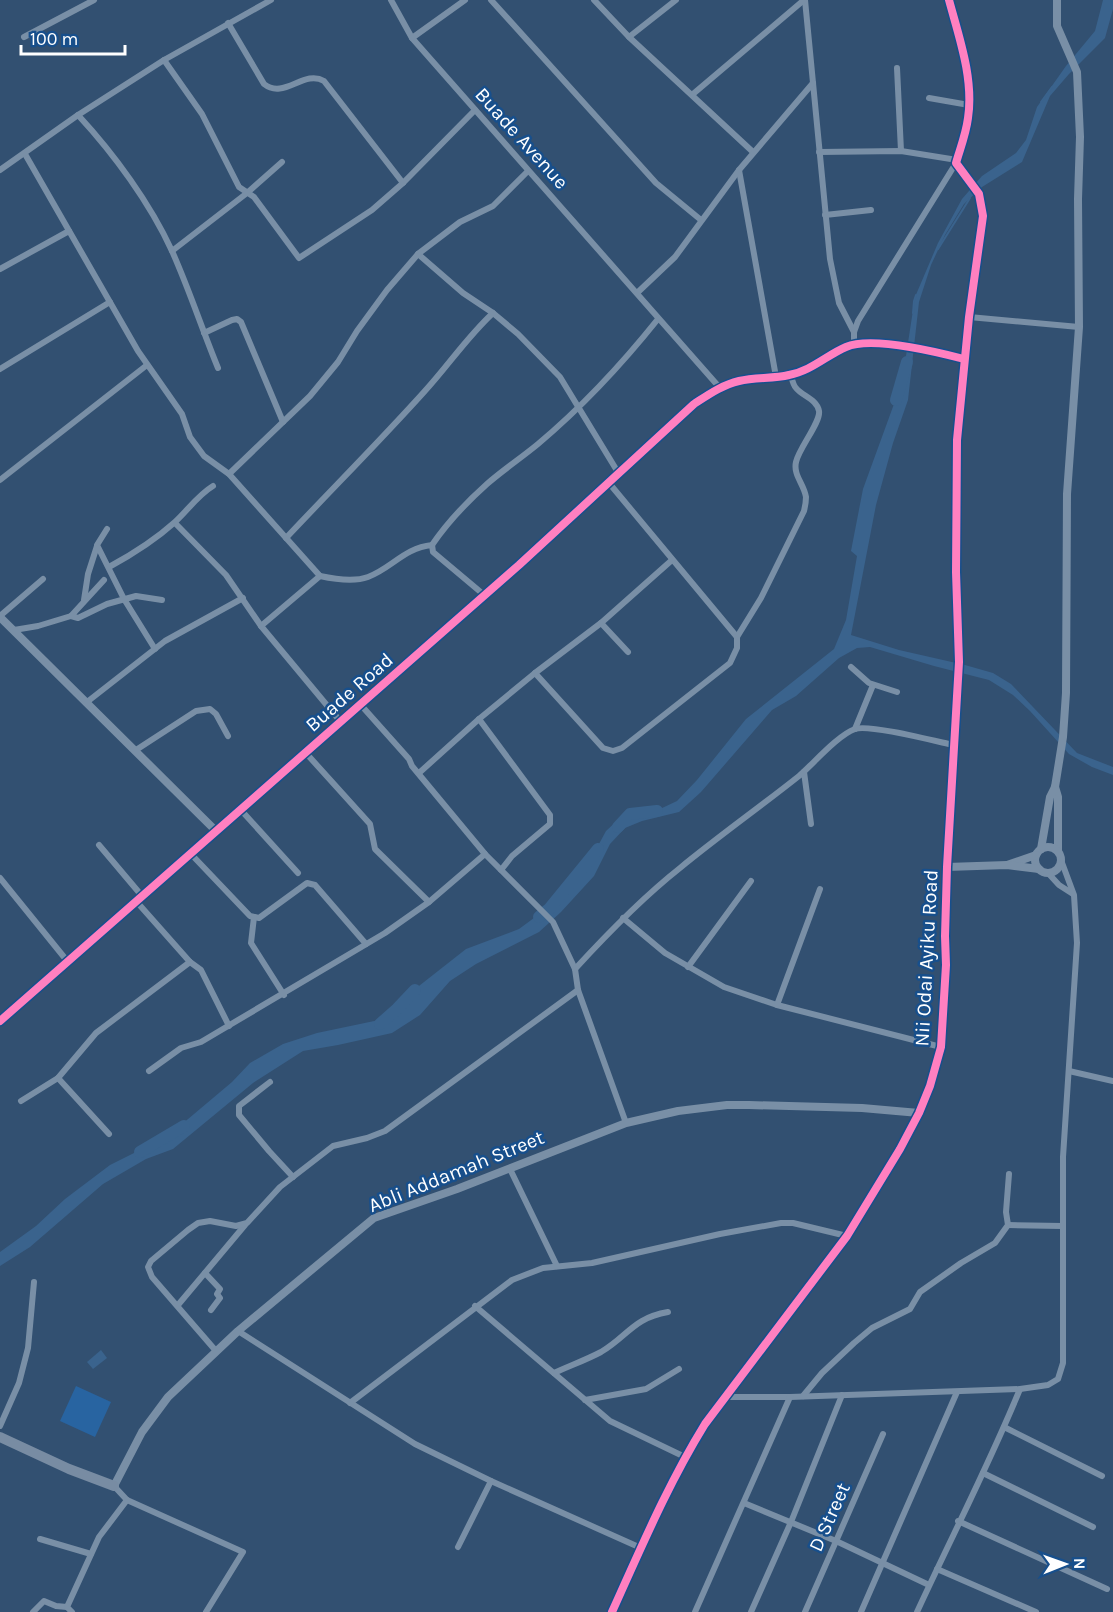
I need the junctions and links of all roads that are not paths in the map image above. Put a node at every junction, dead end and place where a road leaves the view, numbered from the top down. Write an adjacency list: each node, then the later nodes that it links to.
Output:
1 (94, 0): 12 (street)
2 (271, 0): 11 (street)
3 (391, 0): 14 (street, Buade Avenue)
4 (465, 0): 14 (street)
5 (491, 0): 36 (street)
6 (594, 0): 13 (street)
7 (676, 0): 13 (street)
8 (804, 0): 17 (street); 18 (street)
9 (949, 0): 20 (street)
10 (1057, 0): 46 (street)
11 (228, 23): 15 (street); 32 (street)
12 (24, 37)
13 (629, 37): 18 (street)
14 (412, 38): 21 (street, Buade Avenue)
15 (165, 60): 22 (street); 33 (street)
16 (897, 68): 23 (street)
17 (813, 83): 24 (street); 25 (street)
18 (693, 94): 24 (street)
19 (929, 98): 20 (street)
20 (969, 105): 28 (street)
21 (475, 110): 31 (street, Buade Avenue); 32 (street)
22 (78, 115): 26 (street); 38 (street)
23 (901, 151): 25 (street); 28 (street)
24 (753, 152): 30 (street)
25 (819, 152): 35 (street)
26 (24, 154): 29 (street); 37 (street)
27 (282, 162): 33 (street)
28 (957, 162): 44 (street, Nii Odai Ayiku Road); 47 (street)
29 (0, 170)
30 (739, 170): 36 (street); 55 (street)
31 (528, 171): 39 (street); 41 (street, Buade Avenue)
32 (403, 183): 33 (street)
33 (247, 193): 38 (street)
34 (871, 210): 35 (street)
35 (825, 215): 47 (street)
36 (701, 220): 41 (street)
37 (69, 231): 40 (street); 42 (street)
38 (172, 251): 48 (street)
39 (418, 254): 43 (street); 58 (street)
40 (0, 269)
41 (637, 293): 45 (street, Buade Avenue)
42 (110, 302): 51 (street); 53 (street)
43 (493, 313): 57 (street); 66 (street)
44 (969, 317): 46 (street); 50 (street, Nii Odai Ayiku Road)
45 (658, 319): 56 (street, Buade Avenue); 57 (street)
46 (1079, 327): 102 (street)
47 (854, 332): 49 (street)
48 (204, 333): 52 (street); 58 (street)
49 (854, 344): 50 (street); 54 (street, Buade Road)
50 (964, 359): 97 (street, Nii Odai Ayiku Road)
51 (147, 365): 59 (street); 61 (street)
52 (218, 368)
53 (0, 369)
54 (791, 375): 55 (street, Buade Road); 84 (street)
55 (776, 377): 56 (street, Buade Road)
56 (720, 388): 60 (street, Buade Road)
57 (580, 407): 60 (street); 68 (street)
58 (284, 422): 59 (street)
59 (229, 474): 66 (street)
60 (620, 474): 62 (street, Buade Road)
61 (0, 480)
62 (609, 483): 69 (street); 74 (street, Buade Road)
63 (213, 486): 64 (street)
64 (175, 523): 70 (street); 75 (street)
65 (107, 529): 67 (street)
66 (286, 538): 71 (street)
67 (97, 545): 70 (street); 78 (street)
68 (432, 545): 71 (street); 74 (street)
69 (672, 561): 81 (street); 84 (street)
70 (110, 567): 76 (street)
71 (320, 576): 82 (street)
72 (43, 579): 80 (street)
73 (104, 580): 78 (street)
74 (483, 594): 92 (street, Buade Road)
75 (243, 598): 82 (street); 85 (street)
76 (124, 599): 77 (street); 79 (street); 85 (street)
77 (162, 600)
78 (84, 603): 79 (street)
79 (70, 616): 83 (street)
80 (1, 621): 83 (street)
81 (601, 622): 86 (street); 88 (street)
82 (261, 626): 94 (street)
83 (14, 630): 91 (street)
84 (737, 637): 88 (street)
85 (155, 649): 91 (street)
86 (628, 652)
87 (851, 667): 89 (street)
88 (535, 673): 93 (street)
89 (873, 685): 90 (street); 95 (street)
90 (897, 692)
91 (87, 702): 98 (street)
92 (360, 704): 94 (street, Buade Road); 101 (street)
93 (479, 719): 101 (street); 115 (street)
94 (339, 721): 99 (street, Buade Road)
95 (855, 729): 97 (street); 100 (street)
96 (228, 736): 98 (street)
97 (953, 745): 113 (street, Nii Odai Ayiku Road)
98 (136, 750): 105 (street)
99 (305, 752): 103 (street, Buade Road); 123 (street)
100 (804, 772): 104 (street); 125 (street)
101 (419, 773): 110 (street)
102 (1055, 787): 107 (street); 108 (street)
103 (240, 809): 105 (street, Buade Road); 116 (street)
104 (811, 824)
105 (215, 830): 109 (street, Buade Road)
106 (99, 845): 122 (street)
107 (1058, 851): 108 (street); 111 (street)
108 (1039, 852): 112 (street); 114 (street)
109 (190, 853): 122 (street, Buade Road); 124 (street)
110 (485, 854): 115 (street); 123 (street)
111 (1061, 860): 117 (street); 121 (street)
112 (1007, 865): 113 (street); 114 (street)
113 (947, 867): 136 (street, Nii Odai Ayiku Road)
114 (1039, 869): 117 (street)
115 (501, 870): 130 (street)
116 (298, 873)
117 (1048, 873): 121 (street)
118 (0, 878): 127 (street)
119 (751, 881): 129 (street)
120 (820, 889): 133 (street)
121 (1074, 895): 138 (street)
122 (139, 898): 127 (street, Buade Road); 128 (street)
123 (429, 902): 126 (street)
124 (254, 917): 126 (street); 132 (street)
125 (623, 918): 129 (street); 130 (street)
126 (366, 944): 132 (street)
127 (68, 962): 134 (street, Buade Road)
128 (190, 962): 135 (street); 139 (street)
129 (688, 967): 133 (street)
130 (575, 969): 131 (street)
131 (578, 990): 144 (street); 148 (street)
132 (284, 995): 135 (street)
133 (777, 1005): 136 (street)
134 (0, 1021)
135 (229, 1026): 137 (street)
136 (941, 1047): 143 (street, Nii Odai Ayiku Road)
137 (148, 1071)
138 (1069, 1071): 140 (street); 151 (street)
139 (58, 1078): 142 (street); 145 (street)
140 (1113, 1081)
141 (270, 1082): 148 (street)
142 (21, 1101)
143 (919, 1113): 144 (street, Abli Addamah Street); 152 (street, Nii Odai Ayiku Road)
144 (626, 1123): 146 (street, Abli Addamah Street)
145 (109, 1134)
146 (510, 1169): 153 (street); 160 (street, Abli Addamah Street)
147 (1010, 1174): 150 (street)
148 (293, 1177): 149 (street)
149 (247, 1223): 154 (street); 156 (street)
150 (1008, 1225): 151 (street); 167 (street)
151 (1062, 1226): 164 (street)
152 (847, 1236): 153 (street); 168 (street, Nii Odai Ayiku Road)
153 (557, 1266): 157 (street)
154 (205, 1273): 156 (street); 158 (street)
155 (34, 1282): 172 (street)
156 (178, 1305): 161 (street)
157 (476, 1306): 163 (street); 171 (street)
158 (211, 1310)
159 (668, 1312): 163 (street)
160 (238, 1331): 161 (street, Abli Addamah Street); 171 (street)
161 (216, 1351): 180 (street, Abli Addamah Street)
162 (679, 1370): 170 (street)
163 (554, 1373): 170 (street)
164 (1020, 1389): 165 (street); 173 (street)
165 (957, 1392): 166 (street); 191 (street)
166 (842, 1395): 167 (street); 183 (street)
167 (803, 1396): 169 (street)
168 (725, 1397): 169 (street); 176 (street, Nii Odai Ayiku Road)
169 (790, 1397): 182 (street)
170 (585, 1400): 176 (street)
171 (350, 1403): 179 (street)
172 (0, 1426)
173 (1004, 1427): 177 (street); 178 (street)
174 (883, 1434): 187 (street, D Street)
175 (0, 1437): 180 (main road)
176 (685, 1457): 189 (street, Nii Odai Ayiku Road)
177 (983, 1473): 184 (street); 185 (street)
178 (1102, 1476)
179 (491, 1481): 188 (street); 189 (street)
180 (114, 1486): 181 (street)
181 (127, 1500): 190 (street); 198 (street)
182 (744, 1503): 183 (street); 200 (street)
183 (791, 1521): 187 (street); 201 (street)
184 (958, 1521): 192 (street); 194 (street)
185 (1093, 1527)
186 (40, 1539): 190 (street)
187 (836, 1541): 191 (street); 202 (street, D Street)
188 (458, 1547)
189 (641, 1548): 199 (street, Nii Odai Ayiku Road)
190 (91, 1554): 195 (street)
191 (883, 1562): 193 (street); 203 (street)
192 (937, 1569): 193 (street); 205 (street)
193 (929, 1585): 204 (street)
194 (1107, 1589)
195 (67, 1607): 196 (street); 197 (street)
196 (33, 1612)
197 (72, 1612)
198 (206, 1612)
199 (612, 1612)
200 (695, 1612)
201 (751, 1612)
202 (805, 1612)
203 (861, 1612)
204 (917, 1612)
205 (1036, 1612)

